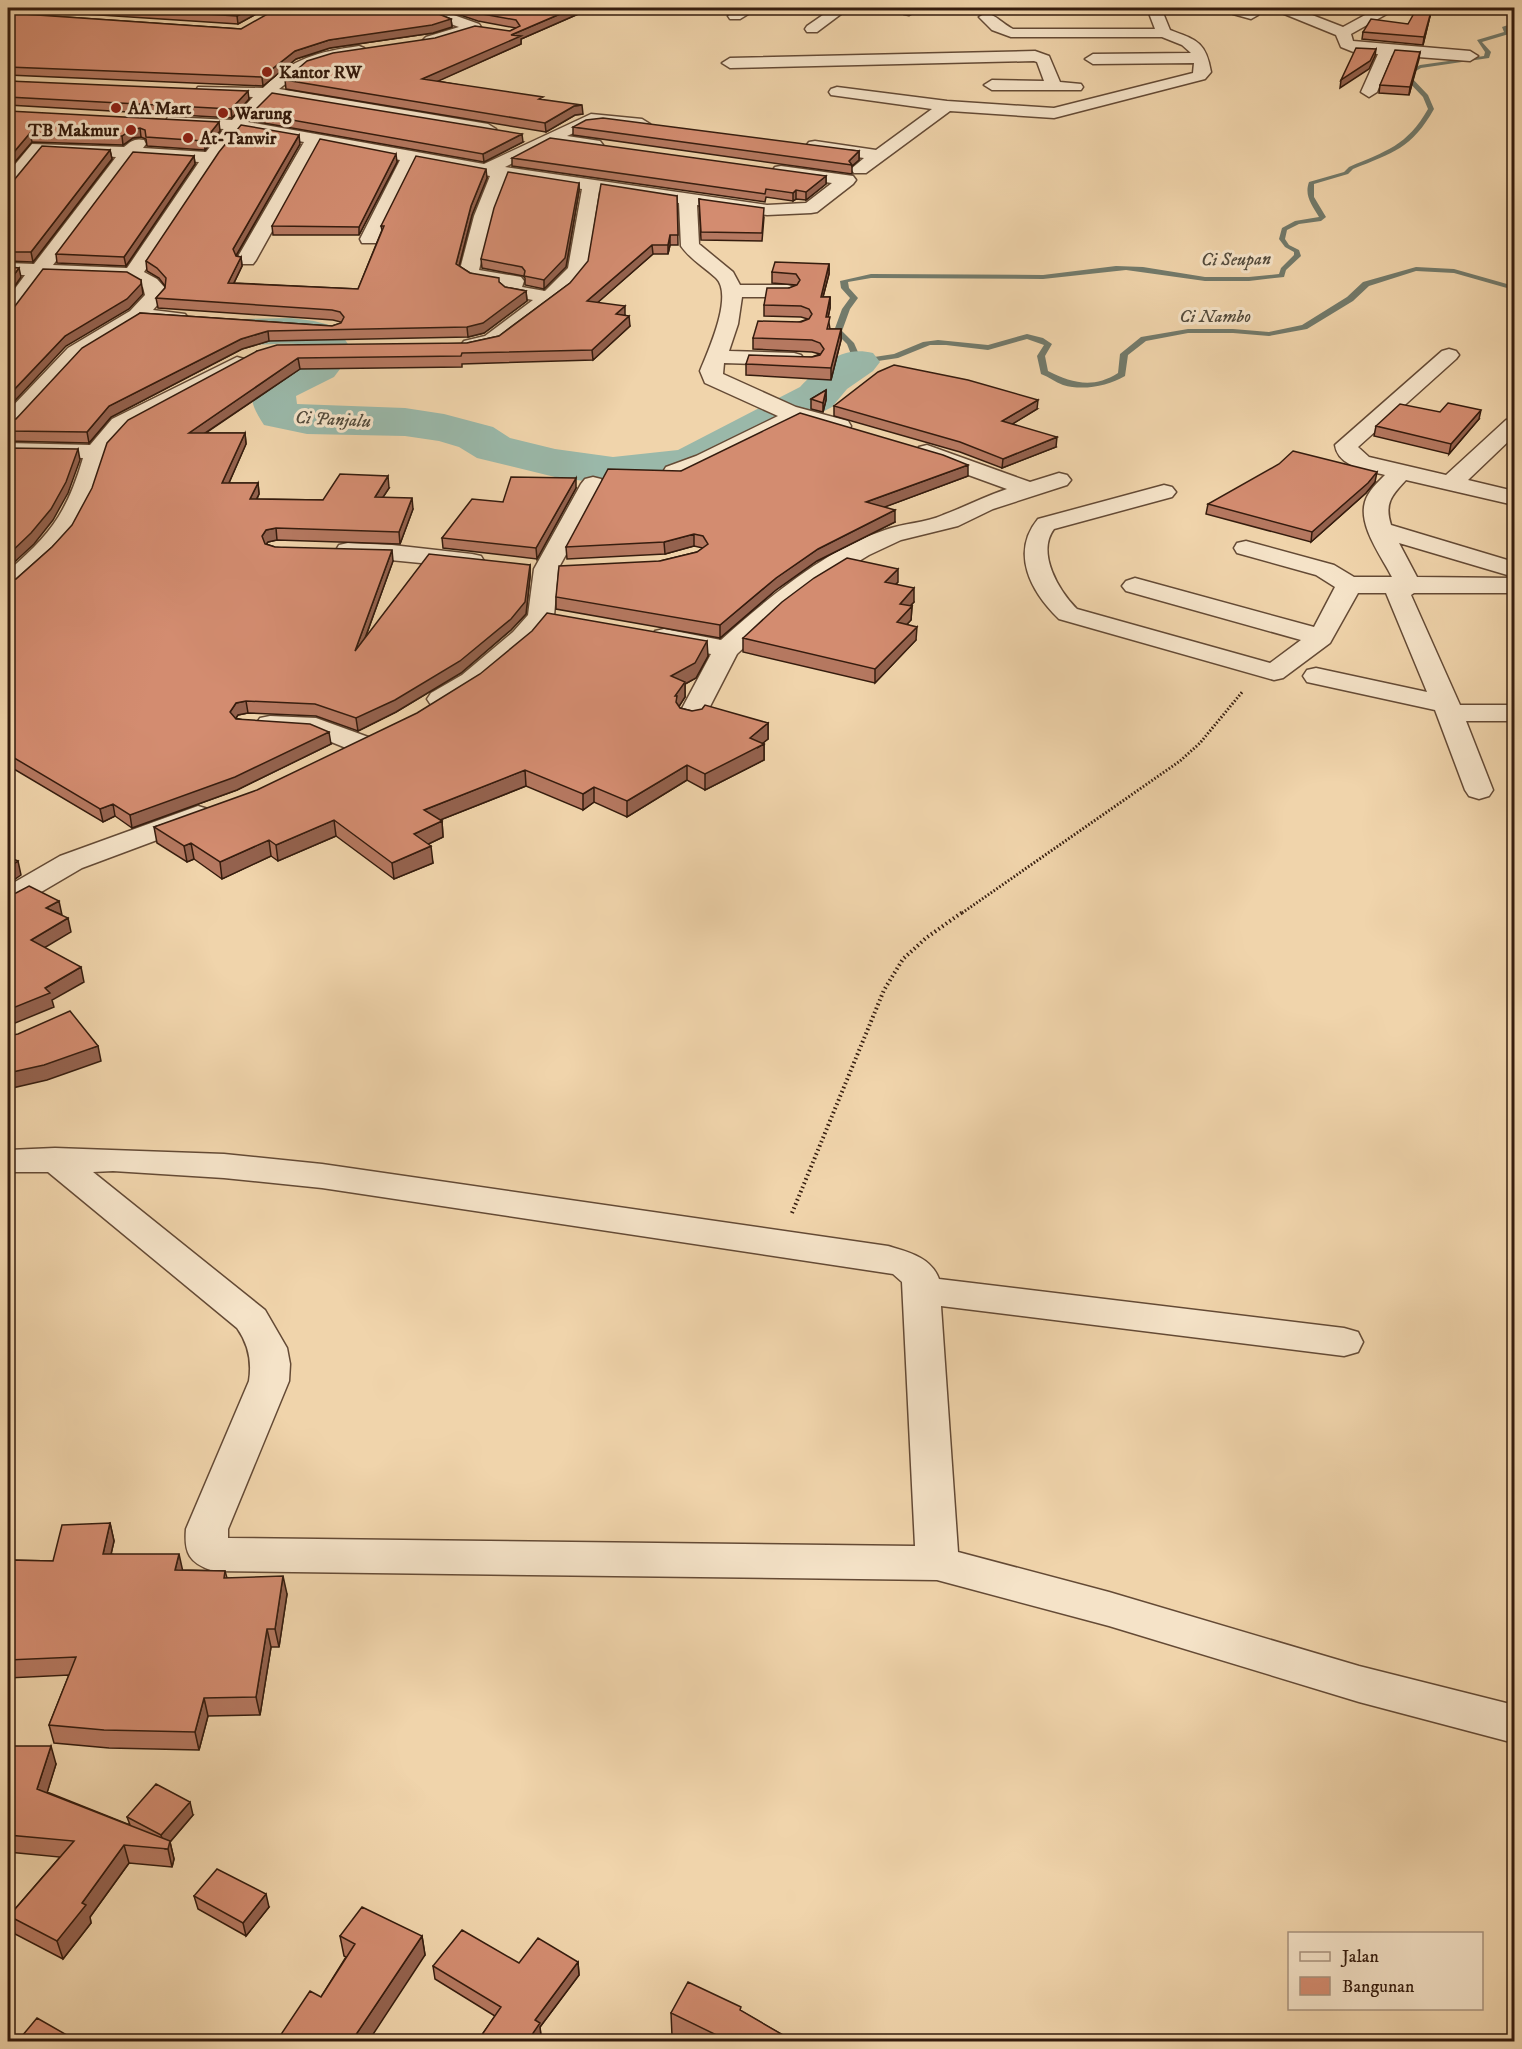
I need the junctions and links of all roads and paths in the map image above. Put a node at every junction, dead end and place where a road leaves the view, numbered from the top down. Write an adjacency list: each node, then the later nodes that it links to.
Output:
1 (442, 8): 14 (street)
2 (751, 8): 12 (street)
3 (842, 8): 15 (street)
4 (1154, 8): 19 (street)
5 (1235, 8): 11 (street)
6 (1282, 8): 17 (street)
7 (1383, 8): 17 (street)
8 (1079, 13): 18 (street)
9 (74, 14): 10 (street)
10 (8, 15)
11 (1251, 15)
12 (735, 16)
13 (986, 17): 18 (street)
14 (474, 27): 16 (street); 23 (street)
15 (812, 29)
16 (493, 30)
17 (1342, 32): 22 (street)
18 (1087, 33): 19 (street)
19 (1164, 33): 26 (street)
20 (795, 44): 28 (street)
21 (370, 50): 38 (street)
22 (1387, 50): 24 (street); 37 (street)
23 (444, 51)
24 (1470, 56)
25 (957, 57): 28 (street); 30 (street); 33 (street)
26 (1201, 58): 27 (street); 31 (street)
27 (1093, 59)
28 (791, 62): 29 (street)
29 (730, 63)
30 (962, 76)
31 (1171, 84): 34 (street); 39 (street)
32 (992, 85): 33 (street)
33 (1054, 87): 34 (street)
34 (1099, 87): 39 (street)
35 (186, 89): 38 (street)
36 (837, 92): 40 (street)
37 (1369, 92)
38 (269, 93): 41 (street); 44 (street)
39 (1127, 93): 40 (street)
40 (947, 106): 50 (street)
41 (237, 125): 43 (street); 49 (street); 52 (street)
42 (659, 126): 44 (street)
43 (317, 138): 51 (street); 60 (street)
44 (548, 139): 48 (street); 54 (street)
45 (796, 144): 50 (street)
46 (18, 147): 47 (street)
47 (38, 148): 49 (street); 56 (street)
48 (617, 148)
49 (127, 154): 52 (street); 62 (street)
50 (878, 155): 55 (street)
51 (410, 156): 54 (street); 59 (street)
52 (211, 158): 63 (street)
53 (766, 169): 55 (street)
54 (493, 171): 57 (street); 66 (street)
55 (847, 180): 58 (street)
56 (8, 184)
57 (591, 186): 58 (street); 66 (street)
58 (688, 200): 64 (street)
59 (369, 239)
60 (246, 260)
61 (8, 269): 62 (street)
62 (39, 270): 63 (street); 67 (street)
63 (133, 274): 68 (street)
64 (733, 291): 65 (street); 70 (street)
65 (788, 291)
66 (548, 297): 72 (street)
67 (8, 311)
68 (137, 315): 69 (street); 78 (street)
69 (197, 318)
70 (728, 324): 71 (street); 75 (street)
71 (752, 325)
72 (450, 346)
73 (257, 353): 83 (street)
74 (1449, 355): 85 (street)
75 (715, 357): 76 (street); 77 (street)
76 (812, 360)
77 (792, 414): 80 (street); 84 (street)
78 (8, 423)
79 (1515, 425): 87 (street)
80 (856, 430)
81 (905, 445): 89 (street)
82 (11, 451): 83 (street)
83 (96, 452): 97 (street)
84 (674, 472)
85 (1401, 472): 87 (street); 92 (street)
86 (1059, 480): 89 (street)
87 (1450, 483): 91 (street)
88 (593, 484): 95 (street)
89 (1027, 489): 104 (street)
90 (1164, 492): 105 (street)
91 (1515, 498)
92 (1380, 529): 96 (street); 99 (street)
93 (1246, 548): 98 (street)
94 (330, 549): 95 (street)
95 (534, 567): 109 (street)
96 (1515, 570)
97 (8, 584)
98 (1349, 585): 99 (street); 103 (street)
99 (1408, 585): 100 (street); 107 (street)
100 (1515, 585)
101 (1135, 586): 103 (street)
102 (638, 632): 104 (street)
103 (1321, 637): 105 (street)
104 (727, 649): 110 (street)
105 (1274, 672): 120 (path)
106 (1316, 676): 107 (street)
107 (1447, 709): 108 (street); 115 (street)
108 (1515, 713)
109 (416, 714)
110 (692, 716)
111 (248, 723): 113 (street)
112 (389, 730): 113 (street)
113 (361, 744): 114 (street)
114 (331, 758)
115 (1479, 790)
116 (226, 805): 117 (street)
117 (8, 898)
118 (55, 1159): 119 (street); 120 (street); 123 (street)
119 (8, 1161)
120 (779, 1243): 121 (street)
121 (921, 1290): 122 (street); 123 (street)
122 (1344, 1342)
123 (937, 1563): 124 (street)
124 (1515, 1724)

